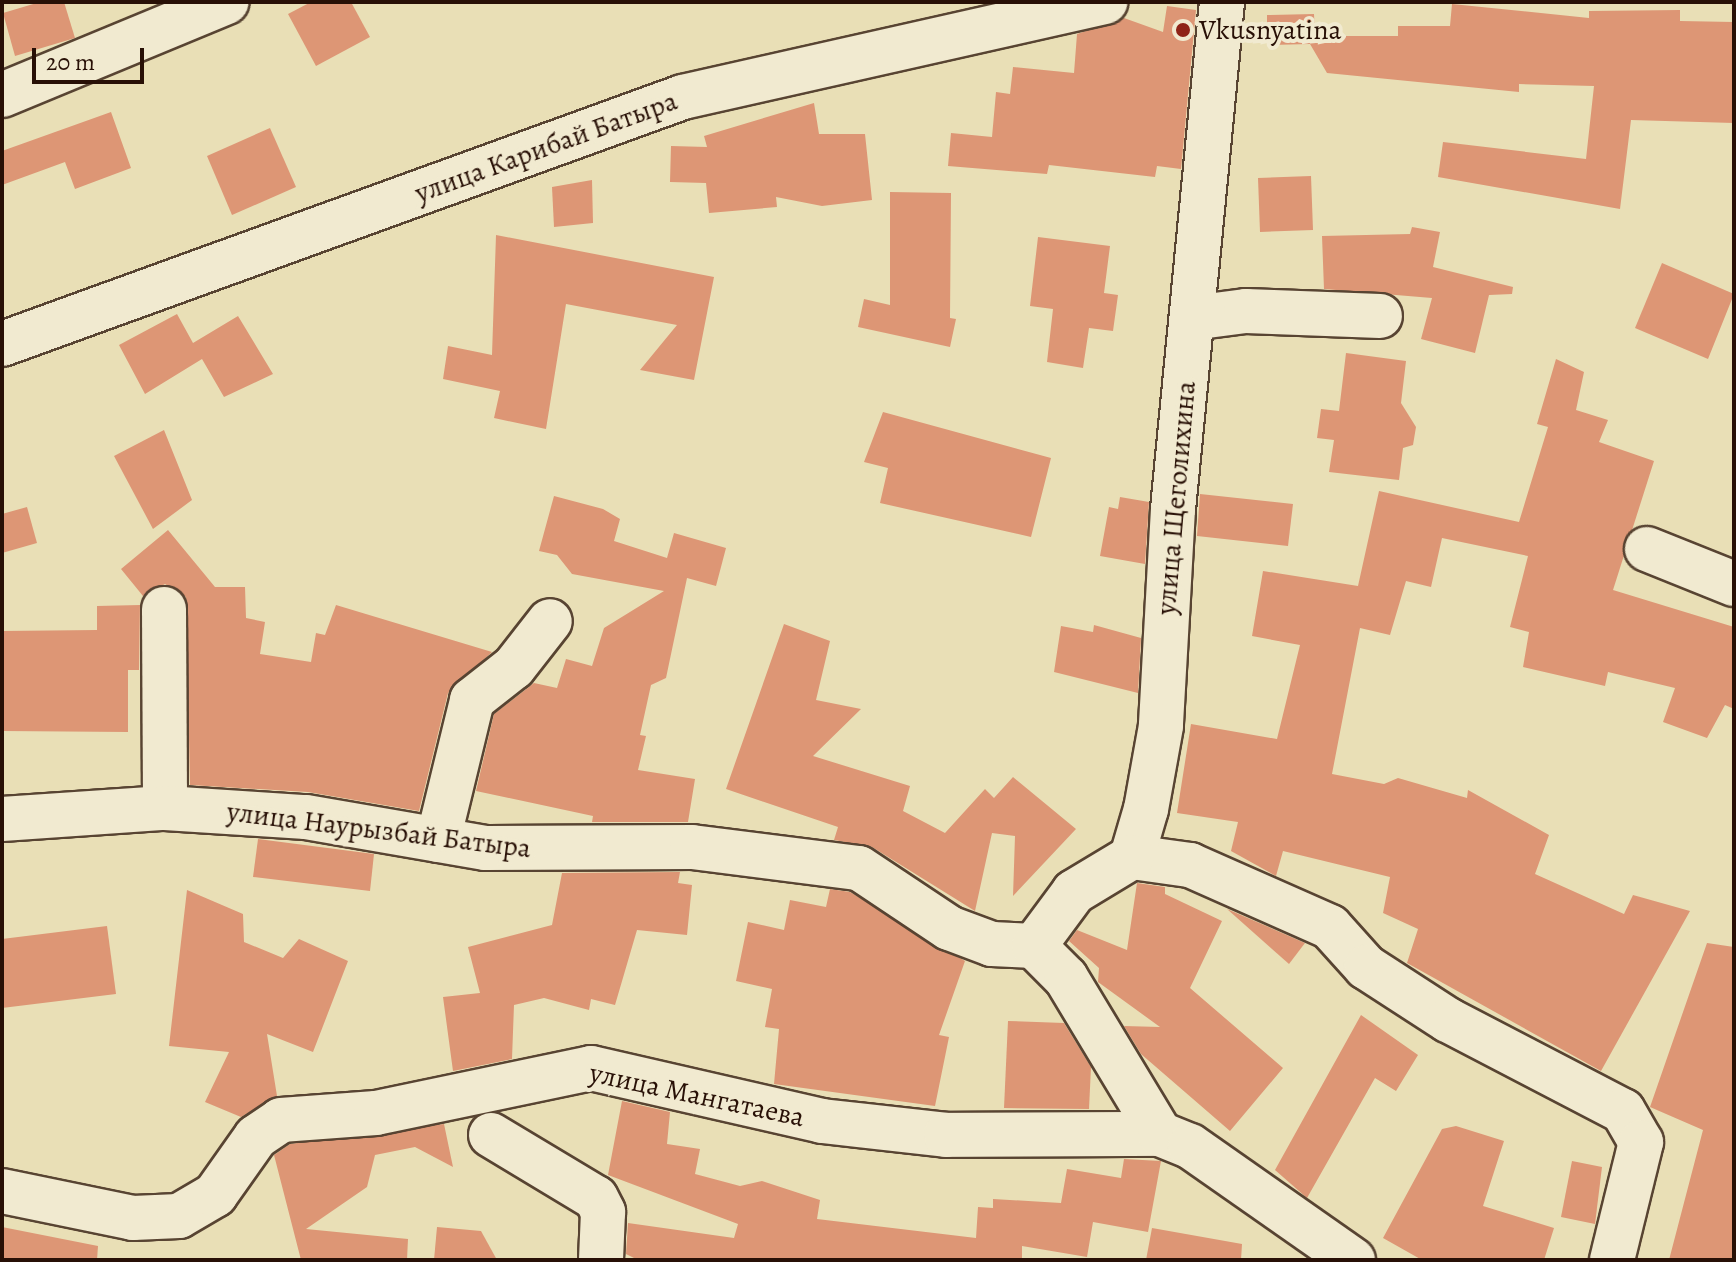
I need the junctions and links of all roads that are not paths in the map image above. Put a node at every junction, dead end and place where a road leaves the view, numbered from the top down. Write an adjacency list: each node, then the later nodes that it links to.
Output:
1 (226, 2): 4 (street)
2 (1105, 2): 7 (street, улица Карибай Батыра)
3 (1222, 2): 6 (street, улица Щеголихина)
4 (2, 95)
5 (1380, 316): 6 (street)
6 (1192, 318): 15 (street, улица Щеголихина)
7 (2, 344)
8 (1647, 549): 9 (street)
9 (1734, 584)
10 (164, 609): 12 (street)
11 (550, 621): 14 (street)
12 (165, 808): 13 (street, улица Наурызбай Батыра); 14 (street, улица Наурызбай Батыра)
13 (2, 819)
14 (438, 840): 16 (street, улица Наурызбай Батыра)
15 (1132, 857): 16 (street); 22 (street)
16 (1034, 946): 18 (street)
17 (495, 1087): 18 (street, улица Мангатаева); 19 (street, улица Мангатаева); 20 (street)
18 (1160, 1134): 21 (street, улица Мангатаева)
19 (2, 1191)
20 (601, 1260)
21 (1353, 1260)
22 (1612, 1260)

